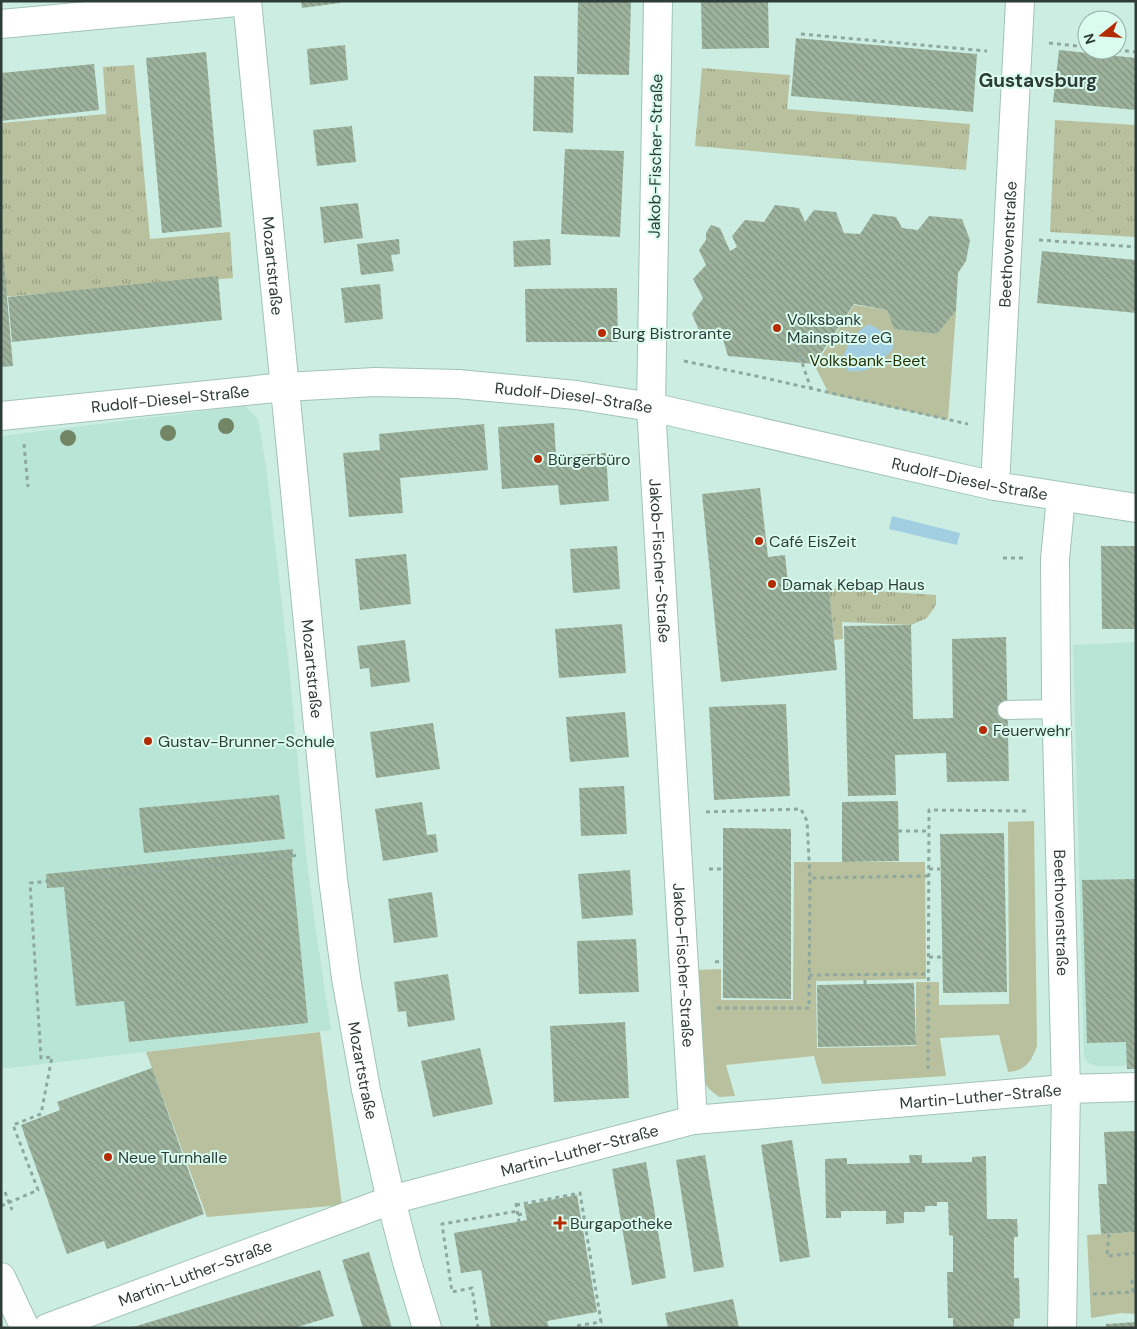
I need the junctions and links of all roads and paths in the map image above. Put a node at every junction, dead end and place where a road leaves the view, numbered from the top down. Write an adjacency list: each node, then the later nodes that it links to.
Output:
1 (248, 1): 4 (street); 12 (street, Mozartstraße)
2 (658, 1): 11 (street, Jakob-Fischer-Straße)
3 (1020, 1): 6 (street, Beethovenstraße)
4 (1, 24)
5 (801, 34): 6 (path)
6 (1018, 47): 7 (path); 8 (street, Beethovenstraße)
7 (1077, 47)
8 (1008, 238): 9 (path); 16 (street, Beethovenstraße)
9 (1136, 246)
10 (792, 334): 13 (path)
11 (652, 356): 13 (path); 14 (street, Jakob-Fischer-Straße)
12 (285, 387): 14 (street, Rudolf-Diesel-Straße); 15 (street, Rudolf-Diesel-Straße); 45 (street, Mozartstraße)
13 (811, 389): 16 (path)
14 (651, 407): 18 (street, Rudolf-Diesel-Straße); 25 (street, Jakob-Fischer-Straße)
15 (1, 416)
16 (998, 431): 18 (street, Beethovenstraße)
17 (26, 468): 19 (path)
18 (995, 486): 20 (street, Rudolf-Diesel-Straße)
19 (28, 488)
20 (1061, 497): 21 (street, Rudolf-Diesel-Straße); 22 (street, Beethovenstraße)
21 (1136, 508)
22 (1057, 709): 23 (lane); 24 (street, Beethovenstraße)
23 (1007, 710)
24 (1060, 811): 27 (path); 41 (street, Beethovenstraße)
25 (675, 812): 32 (path); 39 (street, Jakob-Fischer-Straße)
26 (898, 831): 27 (path)
27 (929, 831): 29 (path)
28 (306, 854): 47 (path)
29 (929, 869): 30 (path); 31 (path)
30 (940, 869)
31 (929, 876): 32 (path); 33 (path)
32 (810, 878): 36 (path)
33 (929, 957): 34 (path); 35 (path)
34 (942, 957)
35 (928, 974): 37 (path); 42 (path)
36 (809, 975): 37 (path); 39 (path)
37 (865, 975): 38 (path)
38 (865, 984)
39 (686, 1008): 43 (street, Jakob-Fischer-Straße)
40 (1136, 1087): 41 (street, Martin-Luther-Straße)
41 (1066, 1089): 42 (street, Martin-Luther-Straße); 64 (street, Beethovenstraße)
42 (928, 1100): 43 (street, Martin-Luther-Straße)
43 (693, 1120): 45 (street, Martin-Luther-Straße)
44 (5, 1192): 47 (path)
45 (391, 1200): 60 (street, Martin-Luther-Straße); 61 (street, Mozartstraße)
46 (516, 1200): 48 (path)
47 (9, 1203): 49 (path); 50 (path)
48 (516, 1204): 51 (path); 63 (path)
49 (1, 1206)
50 (12, 1210)
51 (518, 1213): 52 (path); 53 (path); 62 (path)
52 (526, 1213)
53 (519, 1222)
54 (1109, 1234): 55 (path)
55 (1136, 1253)
56 (1, 1276): 59 (street)
57 (1136, 1281): 58 (path)
58 (1092, 1294)
59 (25, 1328)
60 (48, 1328)
61 (427, 1328)
62 (478, 1328)
63 (576, 1328)
64 (1062, 1328)

